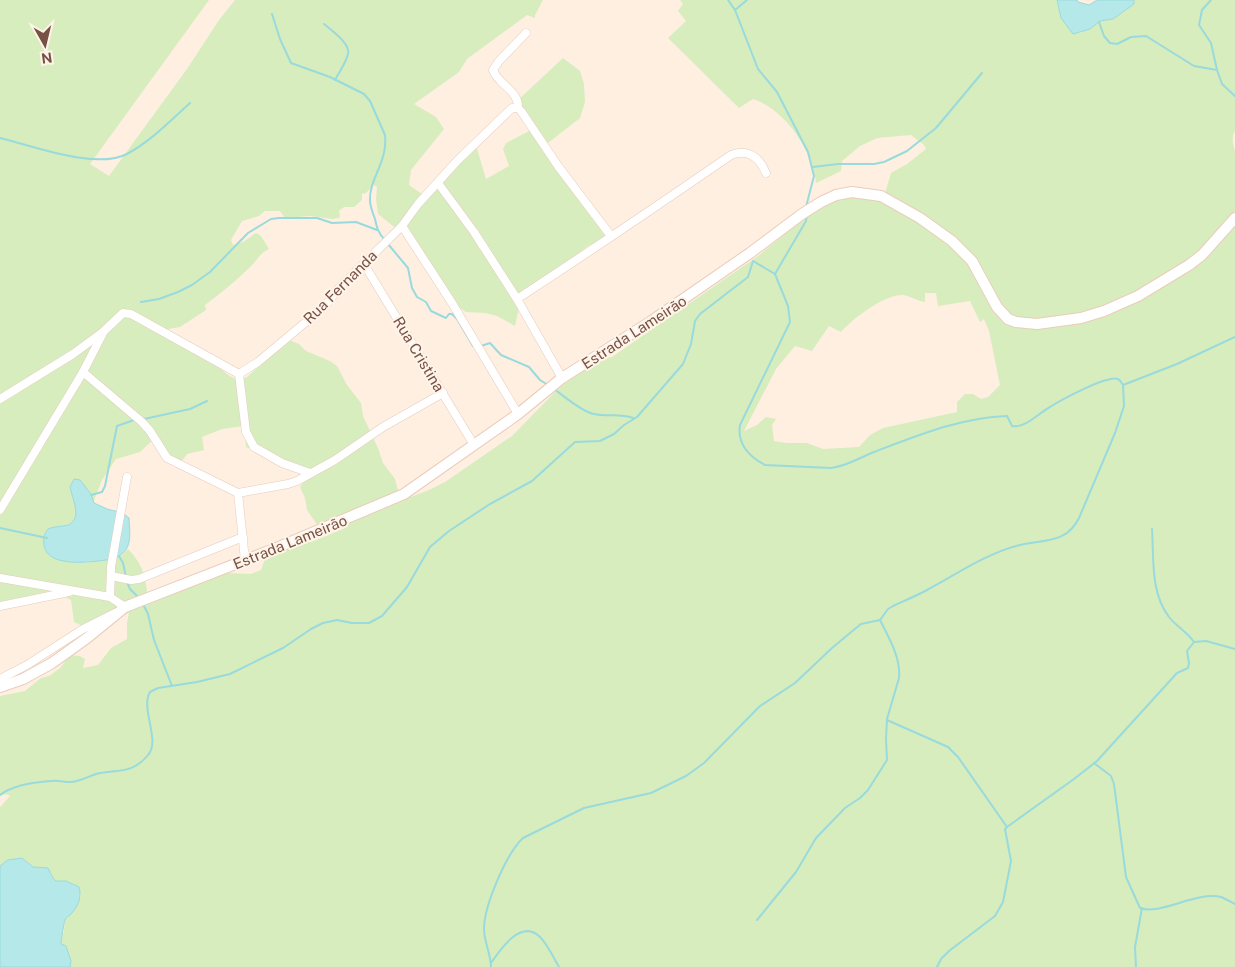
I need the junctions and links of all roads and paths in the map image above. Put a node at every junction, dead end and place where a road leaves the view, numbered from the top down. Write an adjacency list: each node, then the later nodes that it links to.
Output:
1 (526, 33): 2 (street)
2 (514, 108): 4 (street, Rua Fernanda); 7 (street)
3 (766, 173): 7 (street)
4 (438, 183): 6 (street, Rua Fernanda); 9 (street)
5 (1235, 218): 13 (street, Estrada Lameirão)
6 (402, 226): 8 (street, Rua Fernanda); 16 (street)
7 (611, 236): 9 (street)
8 (364, 264): 12 (street, Rua Fernanda); 14 (street, Rua Cristina)
9 (517, 299): 13 (street)
10 (104, 331): 11 (street); 12 (street); 15 (street)
11 (83, 372): 20 (street); 21 (street)
12 (239, 374): 18 (street)
13 (562, 378): 16 (street, Estrada Lameirão)
14 (443, 394): 17 (street, Rua Cristina); 18 (street)
15 (0, 399)
16 (518, 414): 17 (street, Estrada Lameirão)
17 (474, 445): 23 (street, Estrada Lameirão)
18 (310, 473): 20 (street)
19 (126, 477): 24 (street)
20 (238, 493): 22 (street)
21 (0, 510)
22 (243, 537): 23 (street); 24 (street)
23 (245, 560): 29 (street, Estrada Lameirão)
24 (111, 576): 27 (street)
25 (0, 578): 26 (street)
26 (73, 591): 27 (street); 28 (street)
27 (110, 597): 29 (street)
28 (0, 606)
29 (123, 608): 30 (street); 31 (street, Estrada Lameirão)
30 (0, 679)
31 (0, 687)

